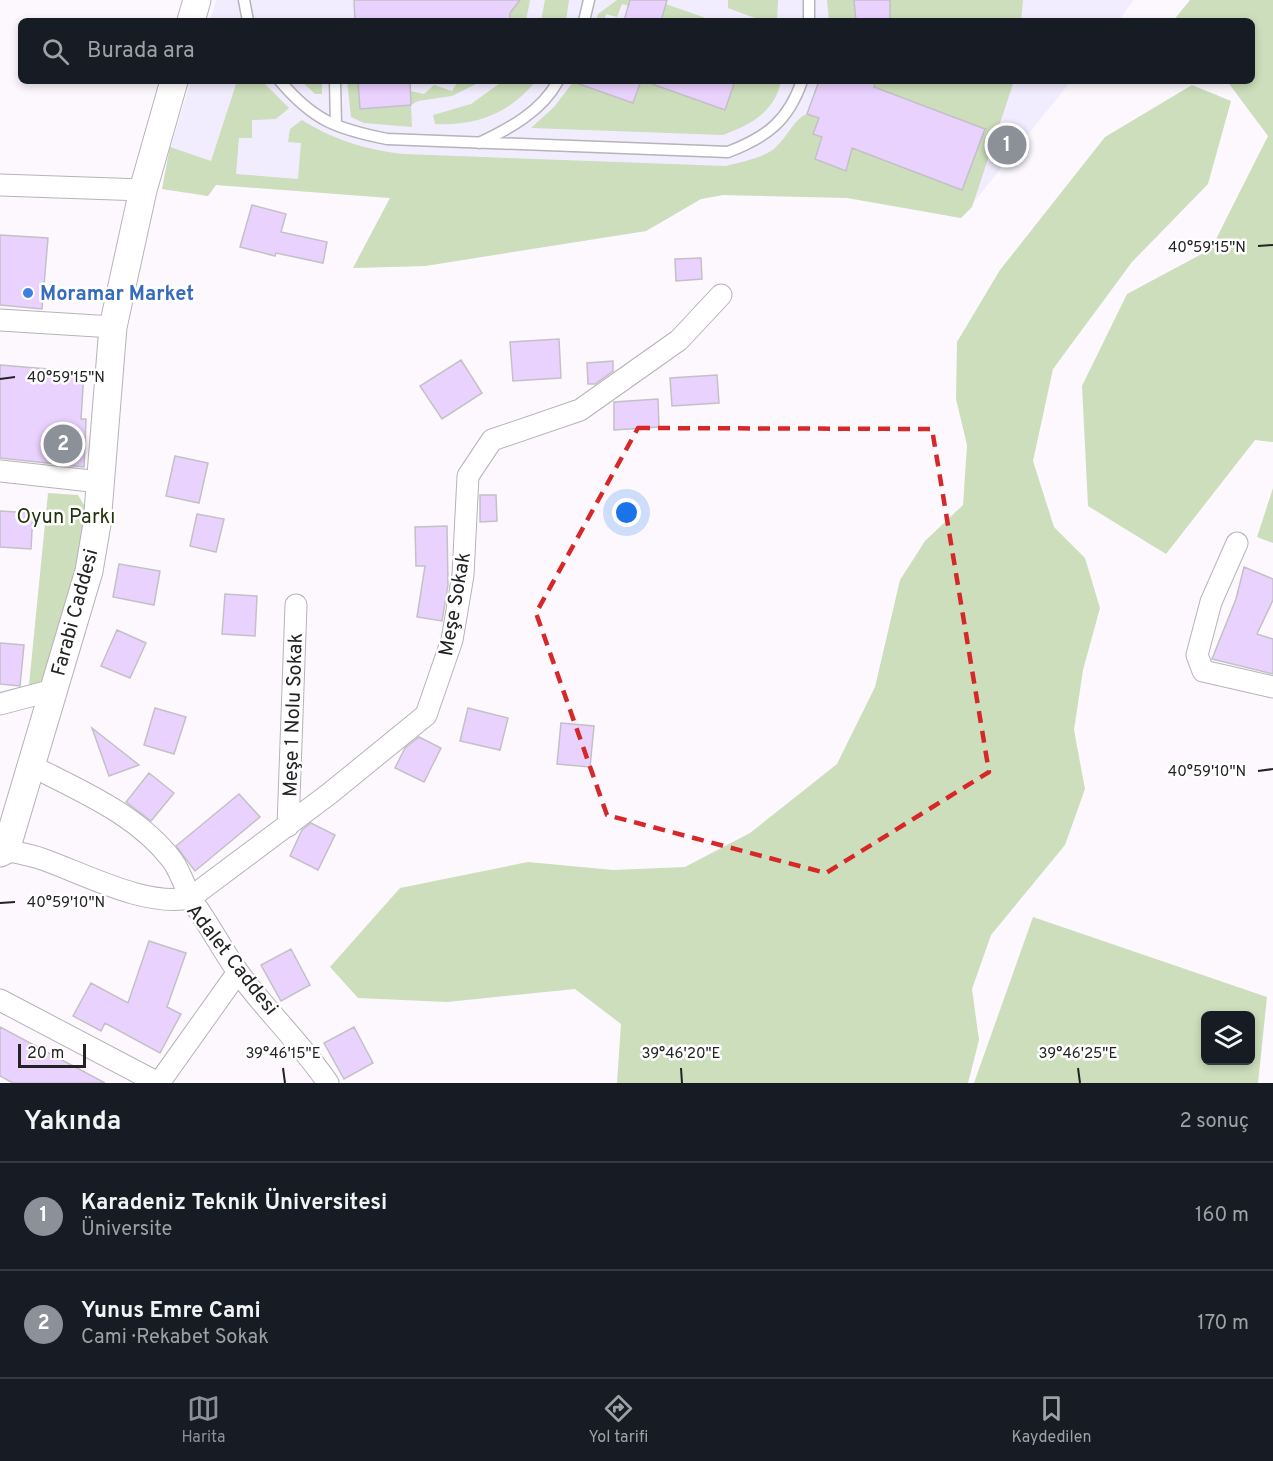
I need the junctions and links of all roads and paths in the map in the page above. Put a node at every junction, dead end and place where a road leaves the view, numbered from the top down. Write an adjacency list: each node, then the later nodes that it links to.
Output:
1 (196, 0): 5 (street)
2 (244, 0): 6 (lane)
3 (589, 0): 7 (lane)
4 (809, 0): 8 (lane)
5 (192, 18)
6 (247, 18)
7 (585, 18)
8 (809, 18)
9 (173, 84): 17 (street, Farabi Caddesi)
10 (282, 84): 14 (lane)
11 (335, 84): 14 (lane)
12 (555, 84): 15 (lane)
13 (801, 84): 15 (lane)
14 (336, 126): 15 (lane)
15 (476, 144)
16 (0, 185): 17 (street)
17 (143, 190): 20 (street, Farabi Caddesi)
18 (721, 295): 29 (street, Meşe Sokak)
19 (0, 320): 20 (street)
20 (113, 327): 22 (street, Farabi Caddesi)
21 (0, 471): 22 (street)
22 (100, 482): 26 (street, Farabi Caddesi)
23 (1237, 543): 25 (street)
24 (296, 605): 29 (street, Meşe 1 Nolu Sokak)
25 (1273, 687)
26 (53, 690): 27 (street); 28 (street, Farabi Caddesi)
27 (0, 704)
28 (30, 765): 30 (street, Farabi Caddesi); 31 (street)
29 (288, 826): 31 (street, Meşe Sokak)
30 (3, 852): 31 (street, Adalet Caddesi)
31 (190, 898): 32 (street, Adalet Caddesi)
32 (238, 972): 34 (street); 35 (street, Adalet Caddesi)
33 (0, 1000): 34 (street)
34 (159, 1083)
35 (328, 1083)

